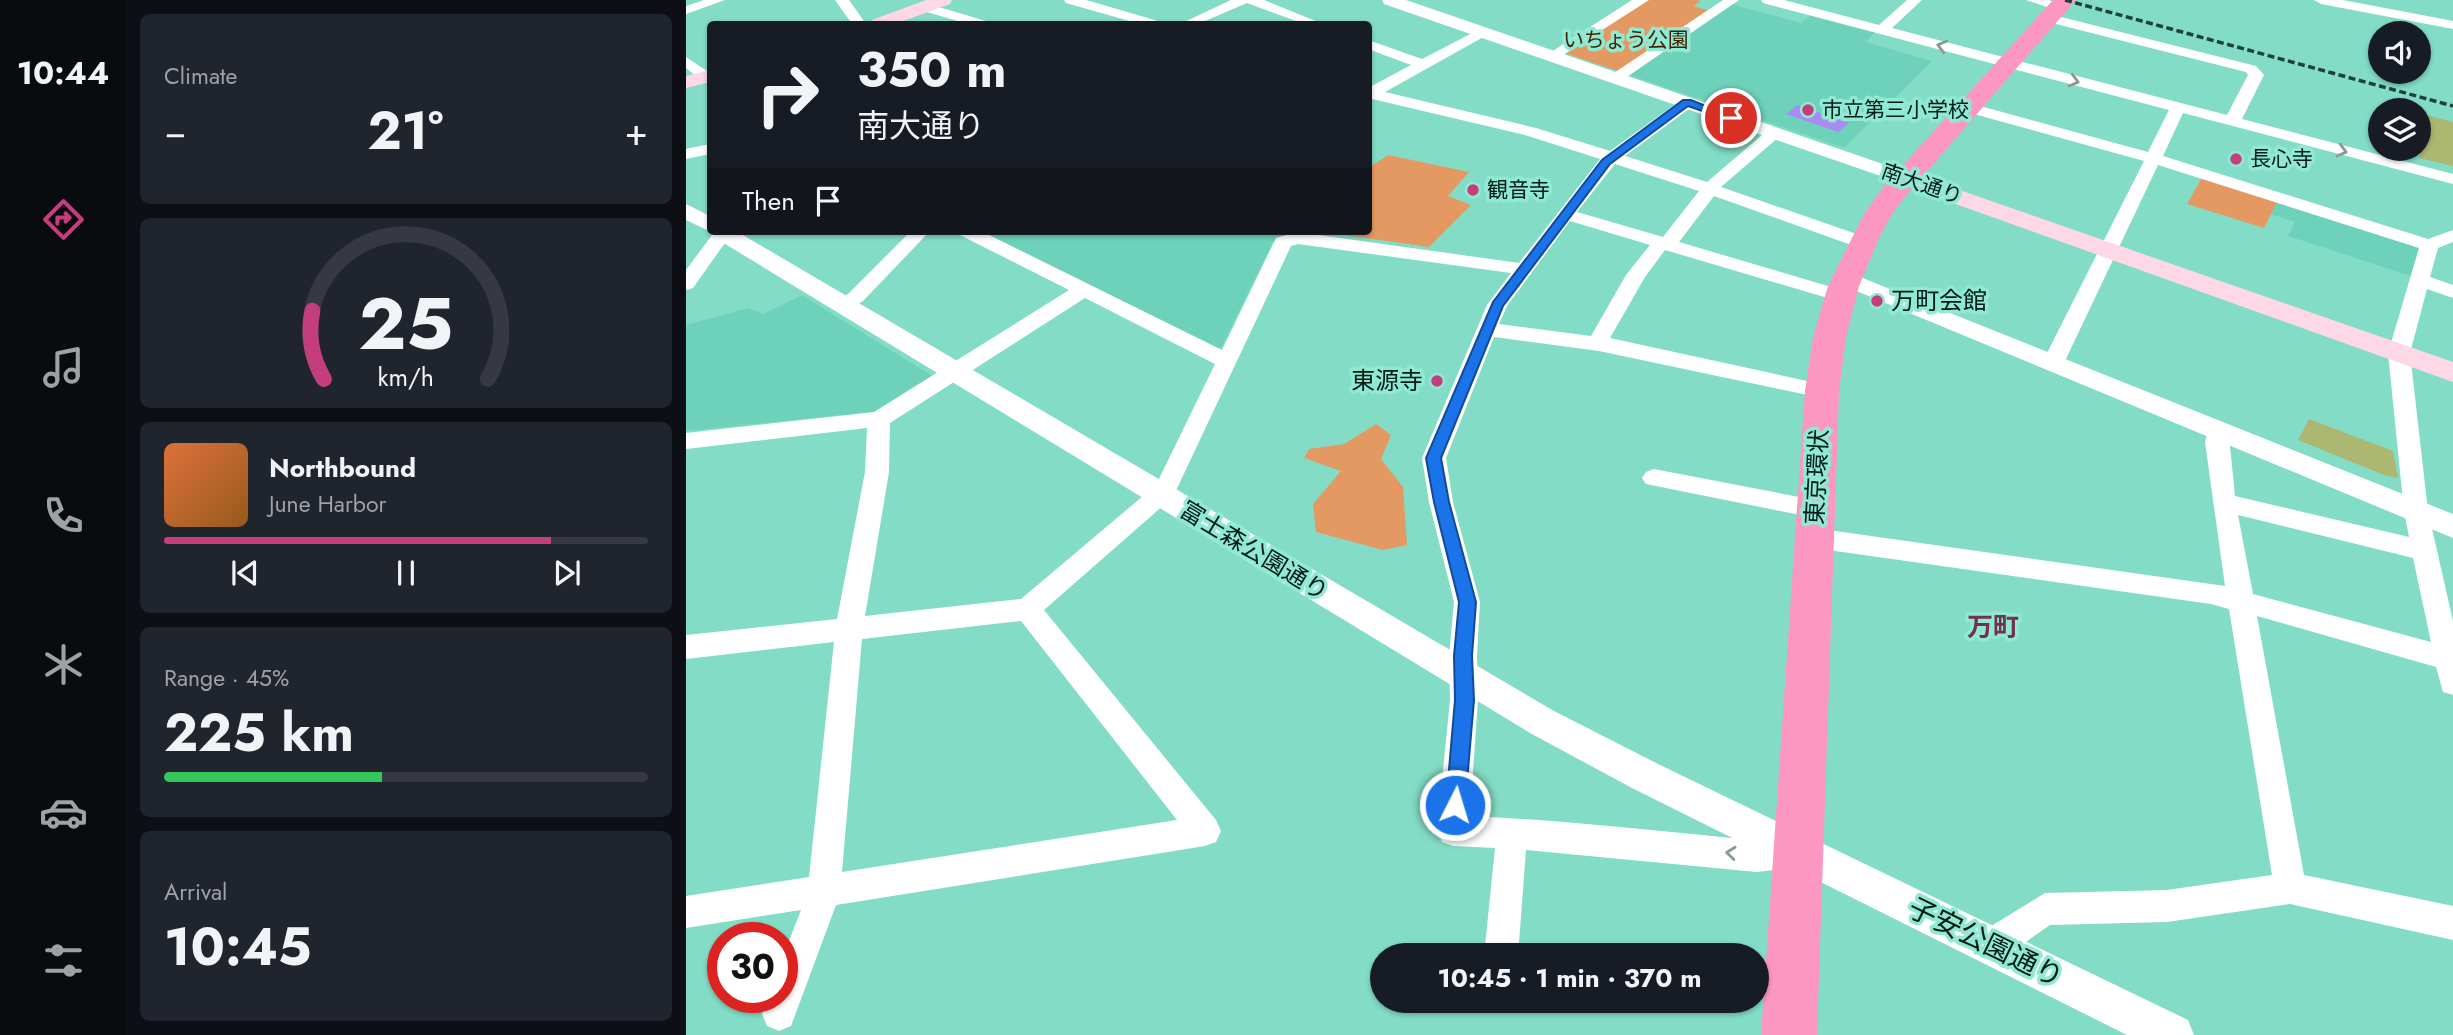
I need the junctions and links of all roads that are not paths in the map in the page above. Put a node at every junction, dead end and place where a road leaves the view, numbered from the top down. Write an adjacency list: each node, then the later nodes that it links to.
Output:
1 (718, 0): 15 (street)
2 (842, 0): 17 (street)
3 (1071, 0): 21 (street)
4 (1243, 0): 22 (street)
5 (1251, 0): 23 (street)
6 (1390, 0): 26 (street, 南大通り)
7 (1642, 0): 28 (street)
8 (1732, 0): 32 (street)
9 (1768, 0): 16 (street)
10 (1836, 0): 16 (street)
11 (1915, 0): 25 (street)
12 (2321, 0): 24 (street)
13 (934, 3): 18 (main road); 19 (street); 20 (street)
14 (2052, 6): 30 (highway, 東京環状); 39 (street)
15 (686, 10)
16 (1820, 13): 25 (street)
17 (857, 21)
18 (887, 21)
19 (899, 21)
20 (974, 21)
21 (1143, 21)
22 (1195, 21)
23 (1308, 21)
24 (2453, 26)
25 (1883, 29): 30 (street, one-way to 25)
26 (1482, 32): 28 (street, 南大通り); 31 (street)
27 (1372, 46): 31 (street)
28 (1552, 56): 32 (street, 南大通り)
29 (686, 61): 33 (street)
30 (2008, 64): 37 (highway, 東京環状); 38 (street, one-way to 38)
31 (1424, 65): 34 (street)
32 (1616, 78): 36 (street, 南大通り)
33 (701, 79)
34 (1372, 93)
35 (1372, 94): 43 (street)
36 (1687, 103): 40 (street, 南大通り); 43 (street)
37 (1969, 108): 44 (street); 45 (highway, 東京環状)
38 (2178, 108): 39 (street); 44 (street)
39 (2232, 122): 46 (street, one-way to 46)
40 (1774, 133): 45 (street, 南大通り); 47 (street)
41 (707, 150): 42 (street)
42 (686, 154)
43 (1611, 157): 47 (street); 49 (street)
44 (2153, 158): 58 (street); 59 (street)
45 (1905, 178): 56 (highway, 東京環状); 59 (main road, 南大通り)
46 (2453, 179)
47 (1710, 189): 56 (street); 57 (street)
48 (686, 211): 50 (street, 富士森公園通り)
49 (1566, 214): 57 (street); 61 (street)
50 (707, 223)
51 (715, 235): 60 (street)
52 (727, 235): 67 (street, 富士森公園通り)
53 (917, 235): 67 (street)
54 (975, 235): 65 (street)
55 (2453, 236): 58 (street)
56 (1861, 242): 64 (highway, 東京環状)
57 (1664, 244): 64 (street); 69 (street)
58 (2429, 245): 62 (street)
59 (2108, 250): 70 (main road, 南大通り); 72 (street)
60 (693, 266): 63 (street)
61 (1523, 269): 68 (street); 71 (street)
62 (2419, 280): 66 (street); 70 (street)
63 (686, 284)
64 (1842, 286): 72 (street); 75 (highway, 東京環状)
65 (1083, 290): 71 (street); 73 (street)
66 (2453, 292)
67 (844, 304): 73 (street, 富士森公園通り)
68 (1486, 329): 69 (street); 91 (street)
69 (1600, 344): 75 (street)
70 (2399, 353): 74 (main road, 南大通り); 82 (street)
71 (1225, 360): 80 (street)
72 (2053, 363): 77 (street)
73 (956, 371): 76 (street); 80 (street, 富士森公園通り)
74 (2453, 372)
75 (1822, 391): 83 (highway, 東京環状)
76 (880, 419): 78 (street); 88 (street)
77 (2218, 430): 81 (street); 82 (street)
78 (686, 441)
79 (1654, 478): 83 (street)
80 (1162, 495): 87 (street); 91 (street, 富士森公園通り)
81 (2225, 503): 85 (street); 86 (street)
82 (2416, 511): 84 (street); 85 (street)
83 (1815, 524): 86 (street); 94 (highway, 東京環状)
84 (2453, 526)
85 (2425, 551): 90 (street)
86 (2241, 601): 90 (street); 95 (street)
87 (1027, 609): 88 (street); 96 (street)
88 (849, 629): 89 (street); 96 (street)
89 (686, 647)
90 (2447, 658): 92 (street)
91 (1464, 678): 93 (street); 94 (street, 富士森公園通り)
92 (2453, 684)
93 (1512, 833): 94 (street, one-way to 93); 99 (street)
94 (1798, 852): 100 (street, 子安公園通り); 102 (highway, 東京環状)
95 (2290, 888): 98 (street); 100 (street)
96 (824, 892): 97 (street); 101 (street)
97 (686, 912)
98 (2453, 923)
99 (1502, 943)
100 (1992, 945): 103 (street, 子安公園通り)
101 (779, 1014)
102 (1789, 1035)
103 (2173, 1035)

